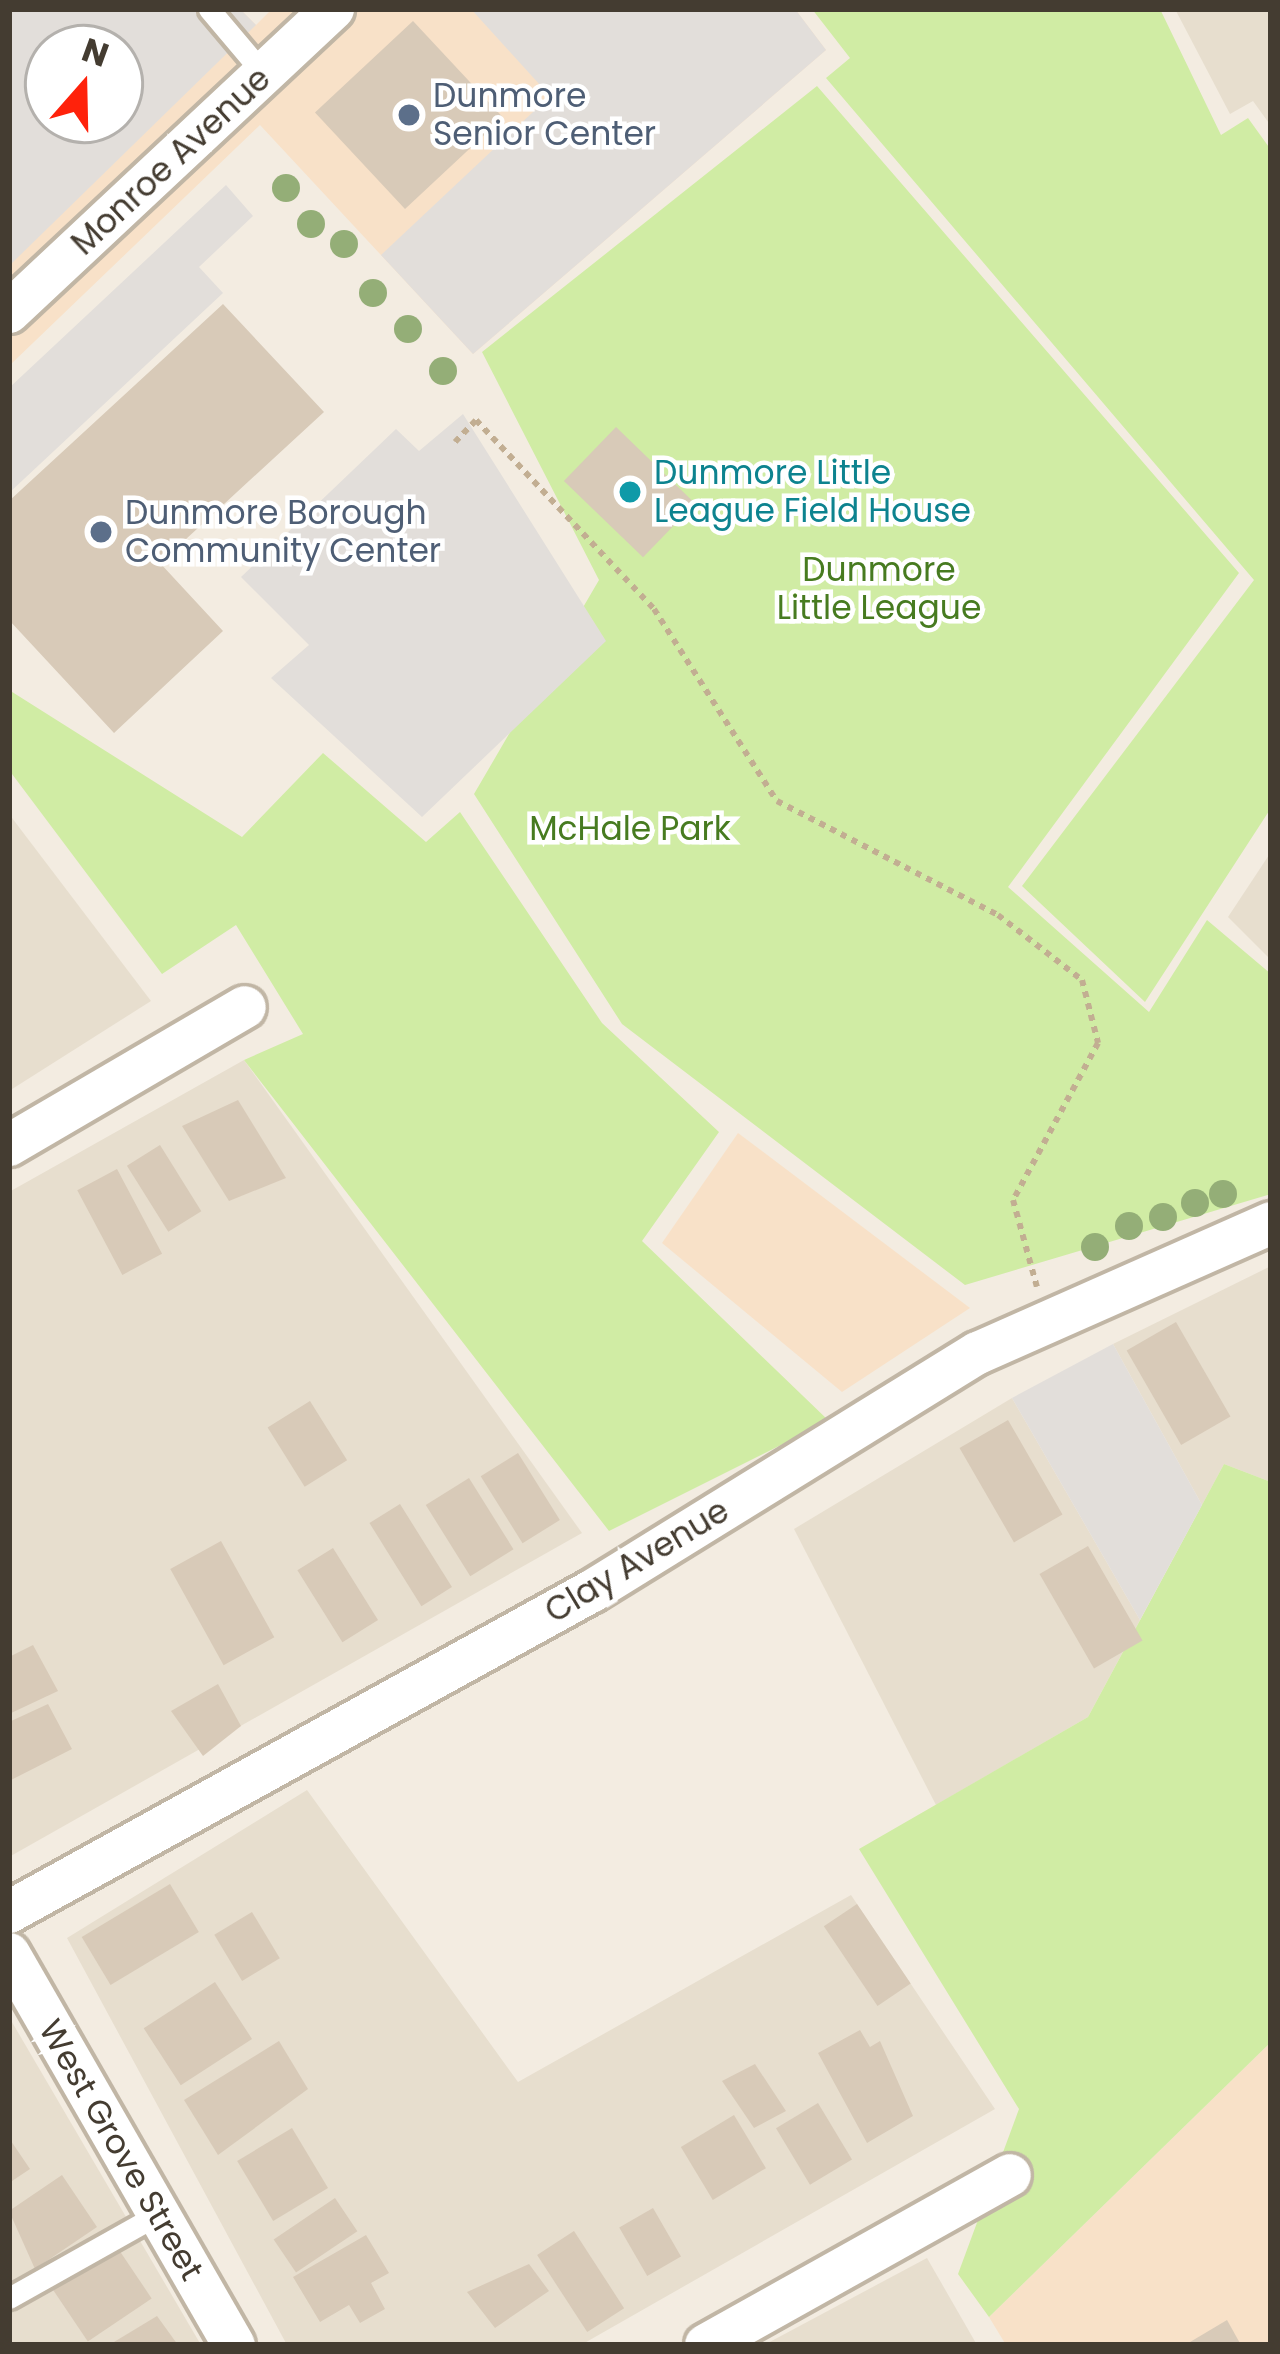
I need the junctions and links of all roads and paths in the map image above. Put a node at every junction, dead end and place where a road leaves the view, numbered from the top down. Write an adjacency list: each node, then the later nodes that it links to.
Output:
1 (209, 9): 3 (lane)
2 (333, 9): 3 (street, Monroe Avenue)
3 (264, 74): 4 (street, Monroe Avenue)
4 (9, 312)
5 (455, 442): 9 (path)
6 (245, 1007): 7 (street)
7 (9, 1145)
8 (1271, 1222): 9 (street, Clay Avenue)
9 (1051, 1321): 10 (street, Clay Avenue)
10 (9, 1912)
11 (9, 1954): 13 (street, West Grove Street)
12 (1010, 2175): 16 (street)
13 (157, 2215): 14 (lane); 15 (street, West Grove Street)
14 (9, 2297)
15 (234, 2345)
16 (706, 2345)

